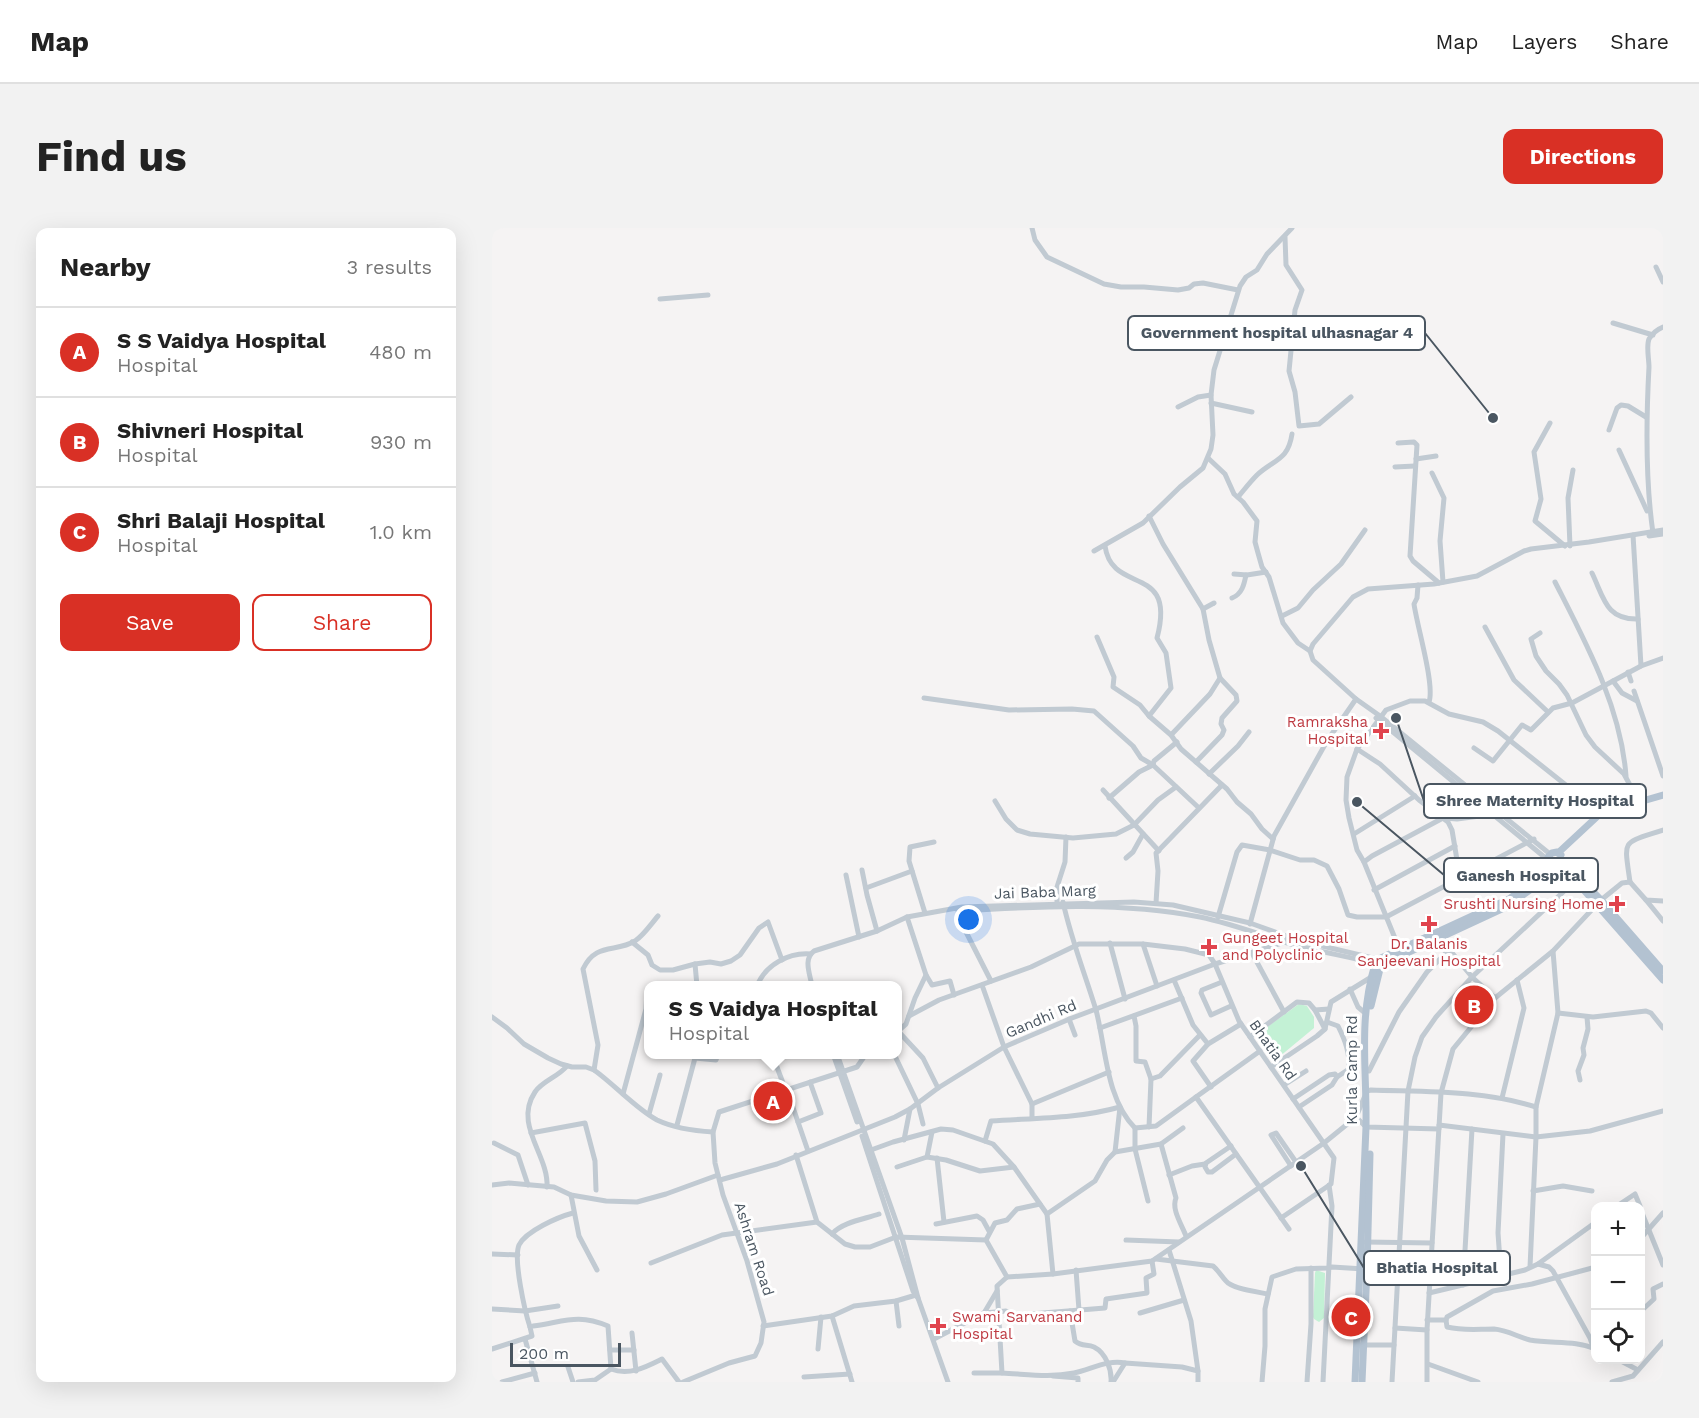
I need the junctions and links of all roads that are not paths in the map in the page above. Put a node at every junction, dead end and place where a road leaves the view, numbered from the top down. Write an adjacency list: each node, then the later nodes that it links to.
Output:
1 (1032, 228): 6 (street)
2 (1292, 228): 3 (street)
3 (1285, 237): 6 (street); 13 (street)
4 (1656, 267): 5 (street)
5 (1663, 282)
6 (1238, 290): 12 (street)
7 (708, 296): 8 (street)
8 (660, 298)
9 (1613, 322): 11 (street)
10 (1663, 327): 11 (street)
11 (1653, 335): 17 (street)
12 (1211, 395): 14 (street); 15 (street)
13 (1351, 398)
14 (1211, 403): 16 (street); 24 (street)
15 (1178, 407)
16 (1252, 412)
17 (1646, 417): 19 (street); 32 (street)
18 (1550, 423): 38 (street)
19 (1609, 430)
20 (1292, 434): 30 (street)
21 (1398, 443): 25 (street)
22 (1619, 450): 32 (street)
23 (1436, 456): 25 (street)
24 (1208, 458): 30 (street); 31 (street)
25 (1416, 459): 27 (street)
26 (1395, 466): 27 (street)
27 (1415, 466): 44 (street)
28 (1573, 470): 38 (street)
29 (1432, 473): 44 (street)
30 (1238, 497): 40 (street)
31 (1149, 516): 37 (street); 49 (street)
32 (1651, 519): 35 (street)
33 (1365, 530): 50 (street)
34 (1663, 532): 35 (street)
35 (1653, 533): 36 (street)
36 (1634, 536): 38 (street); 51 (street)
37 (1105, 546): 39 (street); 70 (street)
38 (1567, 546): 44 (street)
39 (1094, 551)
40 (1266, 572): 43 (street); 50 (street)
41 (1592, 573): 51 (street)
42 (1234, 574): 43 (street)
43 (1246, 575): 47 (street)
44 (1441, 582): 46 (street)
45 (1555, 582): 62 (street)
46 (1418, 585): 55 (street); 67 (street)
47 (1232, 598)
48 (1215, 603): 49 (street)
49 (1203, 609): 59 (street)
50 (1282, 616): 55 (street)
51 (1638, 619): 57 (street)
52 (1485, 627): 69 (street)
53 (1540, 633): 68 (street)
54 (1097, 637): 70 (street)
55 (1310, 651): 65 (street)
56 (1663, 658): 57 (street)
57 (1641, 666): 58 (street)
58 (1628, 672): 60 (street); 61 (street)
59 (1220, 678): 73 (street); 78 (street)
60 (1613, 681): 62 (street); 66 (street)
61 (1631, 681)
62 (1604, 685): 68 (street); 82 (street)
63 (1634, 691): 66 (street)
64 (924, 698): 79 (street)
65 (1356, 699): 71 (street); 100 (street)
66 (1637, 701): 81 (street)
67 (1428, 702): 71 (street); 74 (street)
68 (1572, 703): 69 (street); 82 (street)
69 (1548, 712): 74 (street)
70 (1149, 716): 73 (street)
71 (1377, 717): 77 (street); 92 (street)
72 (1249, 732): 80 (street)
73 (1171, 735): 75 (street)
74 (1510, 741): 76 (street); 93 (street)
75 (1177, 742): 78 (street); 79 (street)
76 (1474, 748)
77 (1357, 749): 87 (street); 98 (street)
78 (1196, 762): 80 (street)
79 (1153, 765): 84 (street); 88 (street)
80 (1209, 774): 83 (street)
81 (1663, 776)
82 (1626, 777): 90 (street)
83 (1222, 785): 91 (street); 100 (street)
84 (1176, 787): 91 (street); 95 (street)
85 (1102, 790): 88 (street)
86 (1663, 795): 90 (main road)
87 (1416, 796): 94 (street); 98 (street)
88 (1108, 798): 95 (street)
89 (995, 801): 99 (street)
90 (1639, 802): 93 (main road)
91 (1199, 808): 104 (street)
92 (1498, 813): 94 (street); 101 (street)
93 (1601, 813): 107 (main road)
94 (1443, 818): 103 (street); 108 (street)
95 (1134, 825): 97 (street); 99 (street)
96 (1663, 830): 114 (street)
97 (1143, 834): 104 (street); 106 (street)
98 (1354, 834): 108 (street)
99 (1066, 837): 121 (street)
100 (1273, 839): 105 (street)
101 (1531, 840): 107 (street); 112 (street)
102 (934, 842): 110 (street)
103 (1455, 846): 112 (street); 116 (street)
104 (1159, 850): 119 (street)
105 (1270, 850): 126 (street); 128 (street); 130 (street)
106 (1126, 858)
107 (1555, 860): 113 (main road); 133 (main road); 141 (main road)
108 (1364, 862): 116 (street)
109 (862, 870): 115 (street)
110 (912, 871): 115 (street); 124 (street)
111 (846, 874): 132 (street)
112 (1460, 878): 126 (street)
113 (1577, 879): 120 (main road); 152 (street)
114 (1630, 882): 117 (street); 120 (street)
115 (866, 888): 131 (street)
116 (1374, 890): 126 (street)
117 (1646, 900): 118 (street); 129 (street)
118 (1663, 901)
119 (1156, 902): 121 (street, Jai Baba Marg); 123 (street); 128 (street, Jai Baba Marg)
120 (1599, 902): 140 (street); 144 (main road)
121 (1061, 905): 122 (street, Jai Baba Marg); 123 (street, Jai Baba Marg); 138 (street)
122 (962, 909): 124 (street, Jai Baba Marg); 159 (street)
123 (1155, 911): 128 (street, Jai Baba Marg)
124 (925, 912): 127 (street, Jai Baba Marg)
125 (658, 916): 135 (street)
126 (1386, 917): 141 (street)
127 (907, 918): 131 (street, Jai Baba Marg); 150 (street)
128 (1218, 919): 130 (street, Jai Baba Marg)
129 (1663, 921)
130 (1249, 926): 134 (street, Jai Baba Marg)
131 (877, 931): 132 (street, Jai Baba Marg)
132 (859, 937): 143 (street, Jai Baba Marg)
133 (1439, 937): 139 (street); 141 (main road)
134 (1286, 940): 142 (street, Gandhi Rd); 146 (street, Jai Baba Marg)
135 (632, 942): 147 (street); 201 (street)
136 (1110, 943): 137 (street); 138 (street); 167 (street)
137 (1143, 944): 148 (street); 162 (street)
138 (1075, 946): 159 (street); 169 (street)
139 (1448, 951): 152 (street); 203 (street)
140 (1553, 951): 154 (street); 174 (street)
141 (1401, 952): 146 (main road)
142 (1252, 953): 148 (street, Gandhi Rd); 172 (street)
143 (811, 954): 145 (street, Jai Baba Marg); 158 (street)
144 (1649, 959): 149 (main road); 155 (main road)
145 (782, 960): 147 (street); 157 (street)
146 (1381, 963): 151 (main road, Kurla Camp Rd)
147 (695, 964): 156 (street)
148 (1215, 964): 153 (street, Gandhi Rd); 160 (street, Bhatia Rd)
149 (1663, 971)
150 (926, 975): 164 (street); 176 (street)
151 (1374, 976): 163 (street); 173 (main road, Kurla Camp Rd); 203 (main road, Kurla Camp Rd)
152 (1472, 977): 166 (street); 216 (street)
153 (1174, 980): 162 (street, Gandhi Rd); 165 (street)
154 (1517, 980): 166 (street); 220 (street)
155 (1663, 980)
156 (697, 981)
157 (760, 981)
158 (813, 981)
159 (992, 981): 161 (street)
160 (1222, 982): 168 (street, Bhatia Rd); 168 (street)
161 (982, 985): 164 (street); 192 (street)
162 (1157, 986): 167 (street, Gandhi Rd)
163 (1350, 989): 170 (street); 173 (street)
164 (954, 995): 176 (street)
165 (1182, 998): 177 (street); 188 (street)
166 (1495, 998): 217 (street)
167 (1125, 999): 169 (street, Gandhi Rd)
168 (1231, 1006): 182 (street, Bhatia Rd)
169 (1095, 1009): 180 (street, Gandhi Rd); 184 (street)
170 (1329, 1009): 171 (street); 181 (street)
171 (1315, 1010): 172 (street); 186 (street)
172 (1284, 1012): 190 (street)
173 (1365, 1013): 215 (main road, Kurla Camp Rd)
174 (1558, 1013): 179 (street); 226 (street)
175 (644, 1016): 218 (street)
176 (909, 1016): 183 (street)
177 (1134, 1016): 184 (street); 208 (street)
178 (492, 1017): 199 (street)
179 (1587, 1017): 185 (street); 209 (street)
180 (1069, 1019): 187 (street); 192 (street, Gandhi Rd)
181 (1328, 1023): 186 (street); 207 (street)
182 (1241, 1024): 190 (street, Bhatia Rd); 191 (street)
183 (902, 1028)
184 (1100, 1028): 205 (street)
185 (1663, 1028)
186 (1325, 1029): 200 (street)
187 (1075, 1035)
188 (1200, 1035): 191 (street); 208 (street)
189 (902, 1036): 213 (street)
190 (1250, 1037): 193 (street, Bhatia Rd)
191 (1208, 1044): 212 (street)
192 (1004, 1047): 213 (street, Gandhi Rd); 223 (street)
193 (1260, 1052): 200 (street, Bhatia Rd); 212 (street)
194 (695, 1059): 234 (street)
195 (774, 1059): 214 (street)
196 (837, 1059): 204 (street)
197 (863, 1059): 204 (street)
198 (896, 1059): 222 (street)
199 (567, 1066): 201 (street); 245 (street)
200 (1271, 1067): 211 (street, Bhatia Rd)
201 (594, 1070): 218 (street)
202 (1306, 1071): 211 (street)
203 (1369, 1071): 215 (main road, Kurla Camp Rd)
204 (842, 1072): 210 (street); 241 (street)
205 (1109, 1072): 223 (street); 224 (street)
206 (660, 1075): 229 (street)
207 (1337, 1077): 221 (street); 225 (street)
208 (1151, 1079): 235 (street)
209 (1580, 1080)
210 (810, 1082): 214 (street); 232 (street)
211 (1284, 1085): 221 (street, Bhatia Rd)
212 (1211, 1087): 219 (street)
213 (938, 1088): 222 (street, Gandhi Rd)
214 (786, 1091): 232 (street); 243 (street)
215 (1369, 1091): 216 (street); 230 (street); 236 (main road, Kurla Camp Rd)
216 (1408, 1091): 217 (street); 240 (street)
217 (1442, 1093): 220 (street); 237 (street)
218 (623, 1094): 229 (street)
219 (1196, 1097): 235 (street); 253 (street)
220 (1502, 1098): 226 (street)
221 (1293, 1099): 225 (street, Bhatia Rd)
222 (918, 1104): 227 (street, Gandhi Rd); 233 (street)
223 (1032, 1104): 231 (street)
224 (1120, 1107): 231 (street); 238 (street); 257 (street)
225 (1299, 1107): 251 (street, Bhatia Rd)
226 (1536, 1107): 247 (street)
227 (910, 1109): 241 (street, Gandhi Rd); 248 (street)
228 (1663, 1111): 247 (street)
229 (649, 1114): 234 (street)
230 (1356, 1117): 236 (street); 251 (street)
231 (1032, 1118): 249 (street)
232 (798, 1122): 255 (street)
233 (923, 1124)
234 (677, 1125): 243 (street)
235 (1149, 1126): 238 (street)
236 (1368, 1127): 240 (street); 303 (main road, Kurla Camp Rd)
237 (1439, 1127): 240 (street); 242 (street); 305 (street)
238 (1135, 1128): 254 (street)
239 (1183, 1128): 252 (street)
240 (1406, 1128): 304 (street)
241 (862, 1129): 255 (street, Gandhi Rd); 256 (street); 299 (street)
242 (1472, 1129): 246 (street); 327 (street)
243 (713, 1132): 268 (street, Ashram Road)
244 (932, 1132): 248 (street); 249 (street); 261 (street)
245 (531, 1133): 272 (street); 274 (street)
246 (1503, 1134): 247 (street); 323 (street)
247 (1536, 1137): 275 (street)
248 (904, 1140): 256 (street)
249 (985, 1141): 266 (street)
250 (494, 1143): 270 (street)
251 (1324, 1143): 264 (street); 271 (street, Bhatia Rd)
252 (1161, 1144): 254 (street); 267 (street)
253 (1231, 1146): 258 (street); 263 (street)
254 (1135, 1149): 257 (street); 278 (street)
255 (808, 1150): 260 (street, Gandhi Rd)
256 (871, 1150): 299 (street)
257 (1115, 1152): 285 (street)
258 (1236, 1154): 263 (street); 273 (street)
259 (1286, 1154): 264 (street)
260 (796, 1155): 268 (street, Gandhi Rd); 288 (street)
261 (927, 1156): 262 (street); 265 (street)
262 (937, 1158): 266 (street); 289 (street)
263 (1205, 1164): 267 (street)
264 (1293, 1164): 273 (street)
265 (897, 1167)
266 (1014, 1167): 281 (street)
267 (1169, 1175): 298 (street)
268 (719, 1177): 277 (street, Gandhi Rd); 295 (street, Ashram Road)
269 (492, 1185): 270 (street, Gandhi Rd)
270 (528, 1185): 272 (street, Gandhi Rd)
271 (1329, 1185): 286 (street); 317 (street, Bhatia Rd)
272 (547, 1187): 277 (street, Gandhi Rd)
273 (1259, 1188): 286 (street); 298 (street)
274 (596, 1190)
275 (1533, 1191): 276 (street); 315 (street)
276 (1592, 1191)
277 (571, 1195): 282 (street)
278 (1148, 1201)
279 (1623, 1202): 280 (street)
280 (1638, 1202)
281 (1040, 1204): 285 (street); 293 (street)
282 (573, 1213): 308 (street); 320 (street)
283 (1663, 1213): 294 (street)
284 (879, 1214): 296 (street)
285 (1047, 1214): 322 (street)
286 (1281, 1218): 292 (street)
287 (1645, 1219): 294 (street)
288 (818, 1222): 295 (street); 296 (street)
289 (944, 1222): 290 (street); 293 (street)
290 (936, 1224)
291 (1591, 1226): 313 (street)
292 (1288, 1229)
293 (989, 1231): 300 (street)
294 (1650, 1231): 297 (street); 309 (street)
295 (738, 1234): 312 (street); 349 (street, Ashram Road)
296 (832, 1234): 299 (street)
297 (1645, 1235)
298 (1186, 1236): 302 (street)
299 (899, 1238): 300 (street); 331 (street)
300 (986, 1240): 325 (street)
301 (1126, 1240): 302 (street)
302 (1180, 1242): 306 (street)
303 (1365, 1242): 304 (street); 319 (main road, Kurla Camp Rd)
304 (1400, 1242): 305 (street); 352 (street)
305 (1432, 1243): 329 (street)
306 (1169, 1250): 310 (street); 311 (street)
307 (492, 1254): 308 (street)
308 (518, 1255): 338 (street)
309 (1662, 1255): 314 (street)
310 (1154, 1260): 311 (street); 321 (street); 336 (street)
311 (1173, 1262): 330 (street); 332 (street)
312 (651, 1263)
313 (1538, 1264): 315 (street); 324 (street)
314 (1663, 1265)
315 (1530, 1267): 323 (street)
316 (1311, 1268): 317 (street); 330 (street); 347 (street)
317 (1328, 1268): 319 (street); 348 (street, Bhatia Rd)
318 (1591, 1268): 324 (street)
319 (1364, 1269): 360 (main road, Kurla Camp Rd)
320 (597, 1270)
321 (1076, 1270): 322 (street); 336 (street)
322 (1053, 1274): 325 (street)
323 (1501, 1275): 327 (street)
324 (1556, 1276): 346 (street); 357 (street)
325 (1007, 1277): 328 (street)
326 (1663, 1284): 337 (street)
327 (1463, 1285): 329 (street)
328 (998, 1291): 339 (street); 341 (street)
329 (1429, 1293): 345 (street)
330 (1268, 1294): 392 (street)
331 (917, 1296): 333 (street); 356 (street)
332 (1184, 1300): 342 (street); 374 (street)
333 (896, 1301): 343 (street); 350 (street)
334 (558, 1306): 338 (street)
335 (492, 1309): 338 (street)
336 (1079, 1310): 340 (street)
337 (1643, 1310)
338 (525, 1311): 351 (street)
339 (1000, 1311): 340 (street); 341 (street); 377 (street)
340 (1070, 1311): 366 (street)
341 (984, 1313): 356 (street)
342 (1140, 1313)
343 (832, 1316): 344 (street); 378 (street)
344 (821, 1317): 349 (street); 363 (street)
345 (1427, 1320): 346 (street); 353 (street)
346 (1446, 1320): 361 (street)
347 (1311, 1324): 348 (street); 393 (street)
348 (1325, 1324): 394 (street, Bhatia Rd)
349 (763, 1326): 386 (street)
350 (899, 1326)
351 (530, 1327): 355 (street); 364 (street)
352 (1395, 1328): 353 (street); 359 (street)
353 (1427, 1330): 368 (street)
354 (632, 1333): 365 (street)
355 (525, 1339): 362 (street); 376 (street)
356 (933, 1339): 388 (street)
357 (1591, 1340)
358 (1663, 1342): 372 (street)
359 (1394, 1345): 360 (street); 397 (street)
360 (1360, 1346): 395 (main road, Kurla Camp Rd); 396 (main road, Kurla Camp Rd)
361 (1591, 1347)
362 (492, 1349)
363 (818, 1349)
364 (610, 1350): 365 (street); 371 (street)
365 (634, 1350): 373 (street)
366 (1108, 1363): 367 (street); 379 (street); 381 (street)
367 (1125, 1363): 374 (street); 381 (street)
368 (1428, 1364): 398 (street); 399 (street)
369 (1628, 1364): 372 (street)
370 (568, 1367): 384 (street)
371 (611, 1369): 373 (street); 385 (street)
372 (1638, 1370): 400 (street)
373 (636, 1371): 386 (street)
374 (1198, 1371): 391 (street)
375 (974, 1372): 377 (street)
376 (534, 1373): 382 (street); 383 (street)
377 (1002, 1373): 379 (street)
378 (850, 1374): 380 (street); 387 (street)
379 (1052, 1375): 389 (street)
380 (804, 1377)
381 (1113, 1380): 390 (street)
382 (502, 1382)
383 (537, 1382)
384 (573, 1382)
385 (578, 1382)
386 (681, 1382)
387 (852, 1382)
388 (948, 1382)
389 (1078, 1382)
390 (1122, 1382)
391 (1198, 1382)
392 (1262, 1382)
393 (1307, 1382)
394 (1323, 1382)
395 (1355, 1382)
396 (1362, 1382)
397 (1392, 1382)
398 (1427, 1382)
399 (1479, 1382)
400 (1612, 1382)

